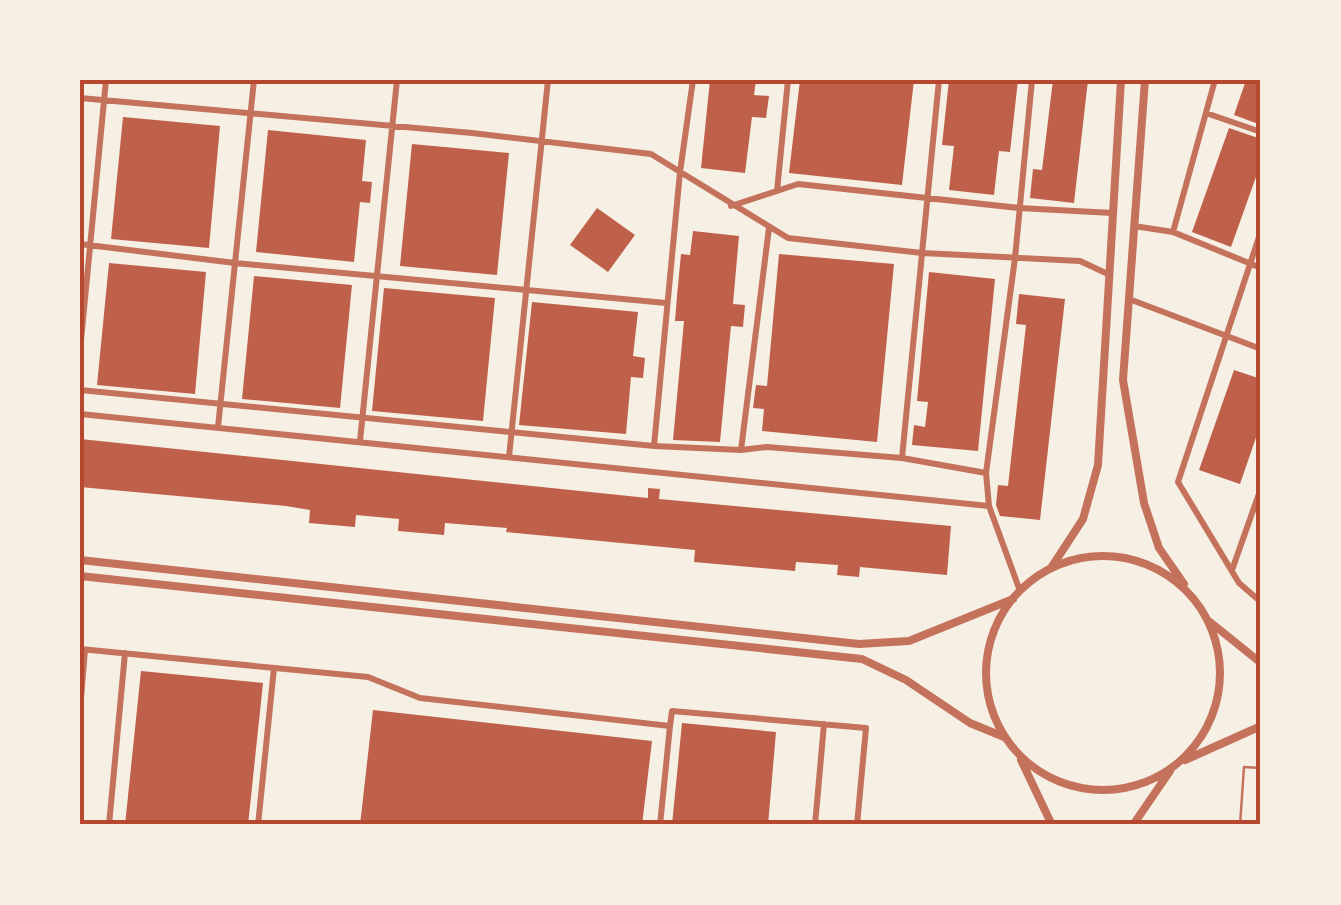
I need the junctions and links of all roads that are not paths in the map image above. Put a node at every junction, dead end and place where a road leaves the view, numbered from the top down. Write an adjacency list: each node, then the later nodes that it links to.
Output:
1 (106, 80): 13 (street)
2 (254, 80): 15 (street)
3 (397, 80): 16 (street)
4 (548, 80): 18 (street)
5 (694, 80): 19 (street)
6 (788, 80): 20 (street)
7 (939, 80): 21 (street)
8 (1032, 80): 23 (street)
9 (1121, 80): 24 (street)
10 (1145, 80): 25 (street)
11 (1215, 80): 14 (street)
12 (80, 98): 13 (street)
13 (104, 100): 15 (street); 30 (street)
14 (1206, 113): 17 (street); 28 (street)
15 (251, 115): 16 (street); 33 (street)
16 (391, 126): 18 (street); 37 (street)
17 (1261, 132)
18 (542, 141): 19 (street); 38 (street)
19 (680, 172): 22 (street); 40 (street)
20 (777, 191): 21 (street); 22 (street)
21 (926, 198): 23 (street); 31 (street)
22 (731, 206): 26 (street)
23 (1020, 208): 24 (street); 32 (street)
24 (1114, 213): 36 (street)
25 (1134, 226): 28 (street); 39 (street)
26 (769, 228): 31 (street); 52 (street)
27 (1261, 231): 34 (street)
28 (1173, 232): 34 (street)
29 (80, 244): 30 (street)
30 (92, 244): 33 (street); 43 (street)
31 (922, 253): 32 (street); 54 (street)
32 (1015, 258): 36 (street); 55 (street)
33 (235, 263): 37 (street); 45 (street)
34 (1250, 264): 35 (street); 41 (street)
35 (1261, 268)
36 (1110, 275): 59 (street)
37 (376, 276): 38 (street); 47 (street)
38 (527, 290): 40 (street); 49 (street)
39 (1129, 300): 41 (street); 64 (street)
40 (666, 303): 51 (street)
41 (1225, 336): 42 (street); 60 (street)
42 (1261, 349)
43 (80, 350)
44 (80, 390): 45 (street)
45 (219, 403): 47 (street); 48 (street)
46 (80, 414): 48 (street)
47 (362, 418): 49 (street); 50 (street)
48 (218, 427): 50 (street)
49 (512, 433): 51 (street); 53 (street)
50 (360, 441): 53 (street)
51 (654, 446): 52 (street)
52 (741, 450): 54 (street)
53 (509, 457): 57 (street)
54 (902, 458): 55 (street)
55 (986, 473): 57 (street)
56 (1261, 488): 60 (street)
57 (989, 506): 62 (street)
58 (80, 560): 63 (street)
59 (1050, 568): 62 (street); 64 (street)
60 (1232, 570): 65 (street)
61 (80, 576): 75 (street)
62 (1020, 591): 63 (street)
63 (1013, 599): 75 (street)
64 (1195, 600): 66 (street)
65 (1261, 602)
66 (1208, 620): 69 (street); 77 (street)
67 (83, 649): 68 (street); 71 (street)
68 (125, 654): 70 (street); 80 (street)
69 (1261, 663)
70 (274, 668): 73 (street); 81 (street)
71 (80, 710)
72 (824, 724): 73 (street); 83 (street); 84 (street)
73 (670, 726): 82 (street)
74 (1261, 726): 77 (street)
75 (1004, 737): 76 (street)
76 (1016, 752): 79 (street); 85 (street)
77 (1180, 762): 79 (street)
78 (1261, 768): 87 (lane)
79 (1172, 769): 86 (street)
80 (109, 825)
81 (258, 825)
82 (660, 825)
83 (815, 825)
84 (856, 825)
85 (1052, 825)
86 (1134, 825)
87 (1240, 825)

